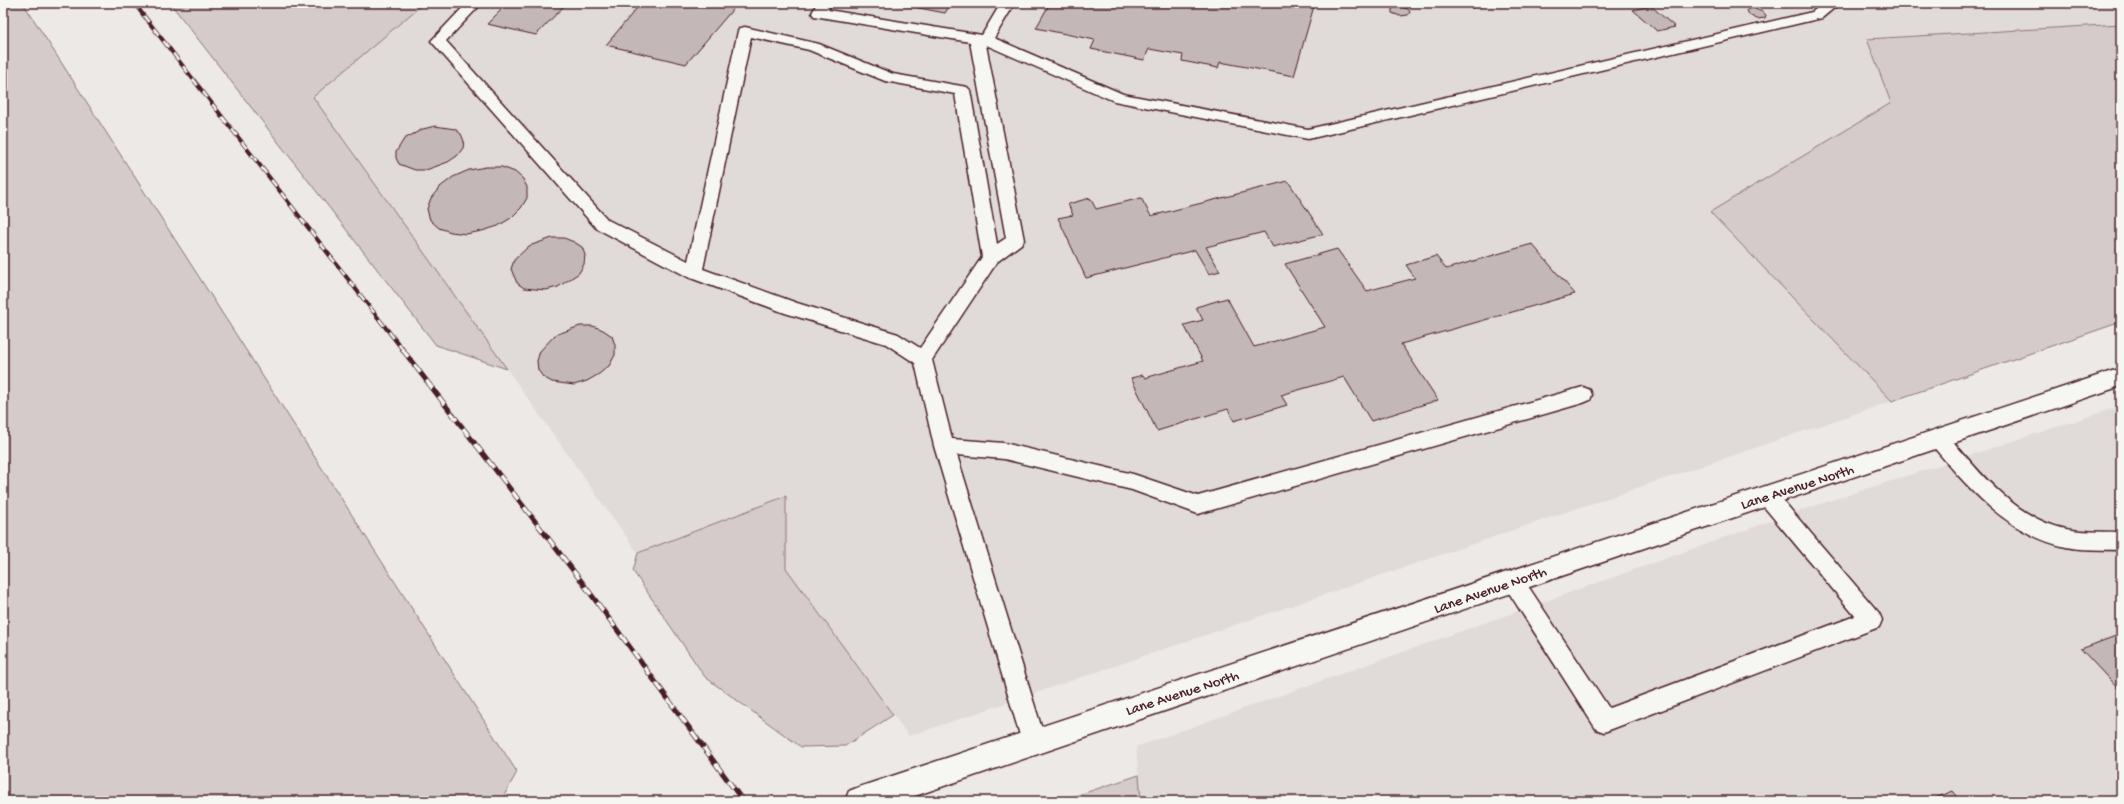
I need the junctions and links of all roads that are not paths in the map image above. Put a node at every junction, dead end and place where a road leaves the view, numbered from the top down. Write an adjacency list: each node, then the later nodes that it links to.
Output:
1 (475, 3): 7 (lane)
2 (824, 3): 5 (lane)
3 (1008, 3): 5 (lane)
4 (1833, 3): 5 (lane)
5 (981, 39): 6 (lane)
6 (991, 258): 7 (lane); 8 (lane)
7 (694, 272): 8 (lane)
8 (923, 359): 12 (lane)
9 (2121, 377): 11 (main road, Lane Avenue North)
10 (1583, 394): 12 (lane)
11 (1939, 439): 13 (main road, Lane Avenue North); 14 (lane)
12 (944, 446): 16 (lane)
13 (1767, 496): 15 (main road, Lane Avenue North); 15 (lane)
14 (2121, 541)
15 (1513, 582): 16 (main road, Lane Avenue North)
16 (1034, 742): 17 (main road, Lane Avenue North)
17 (859, 801)

